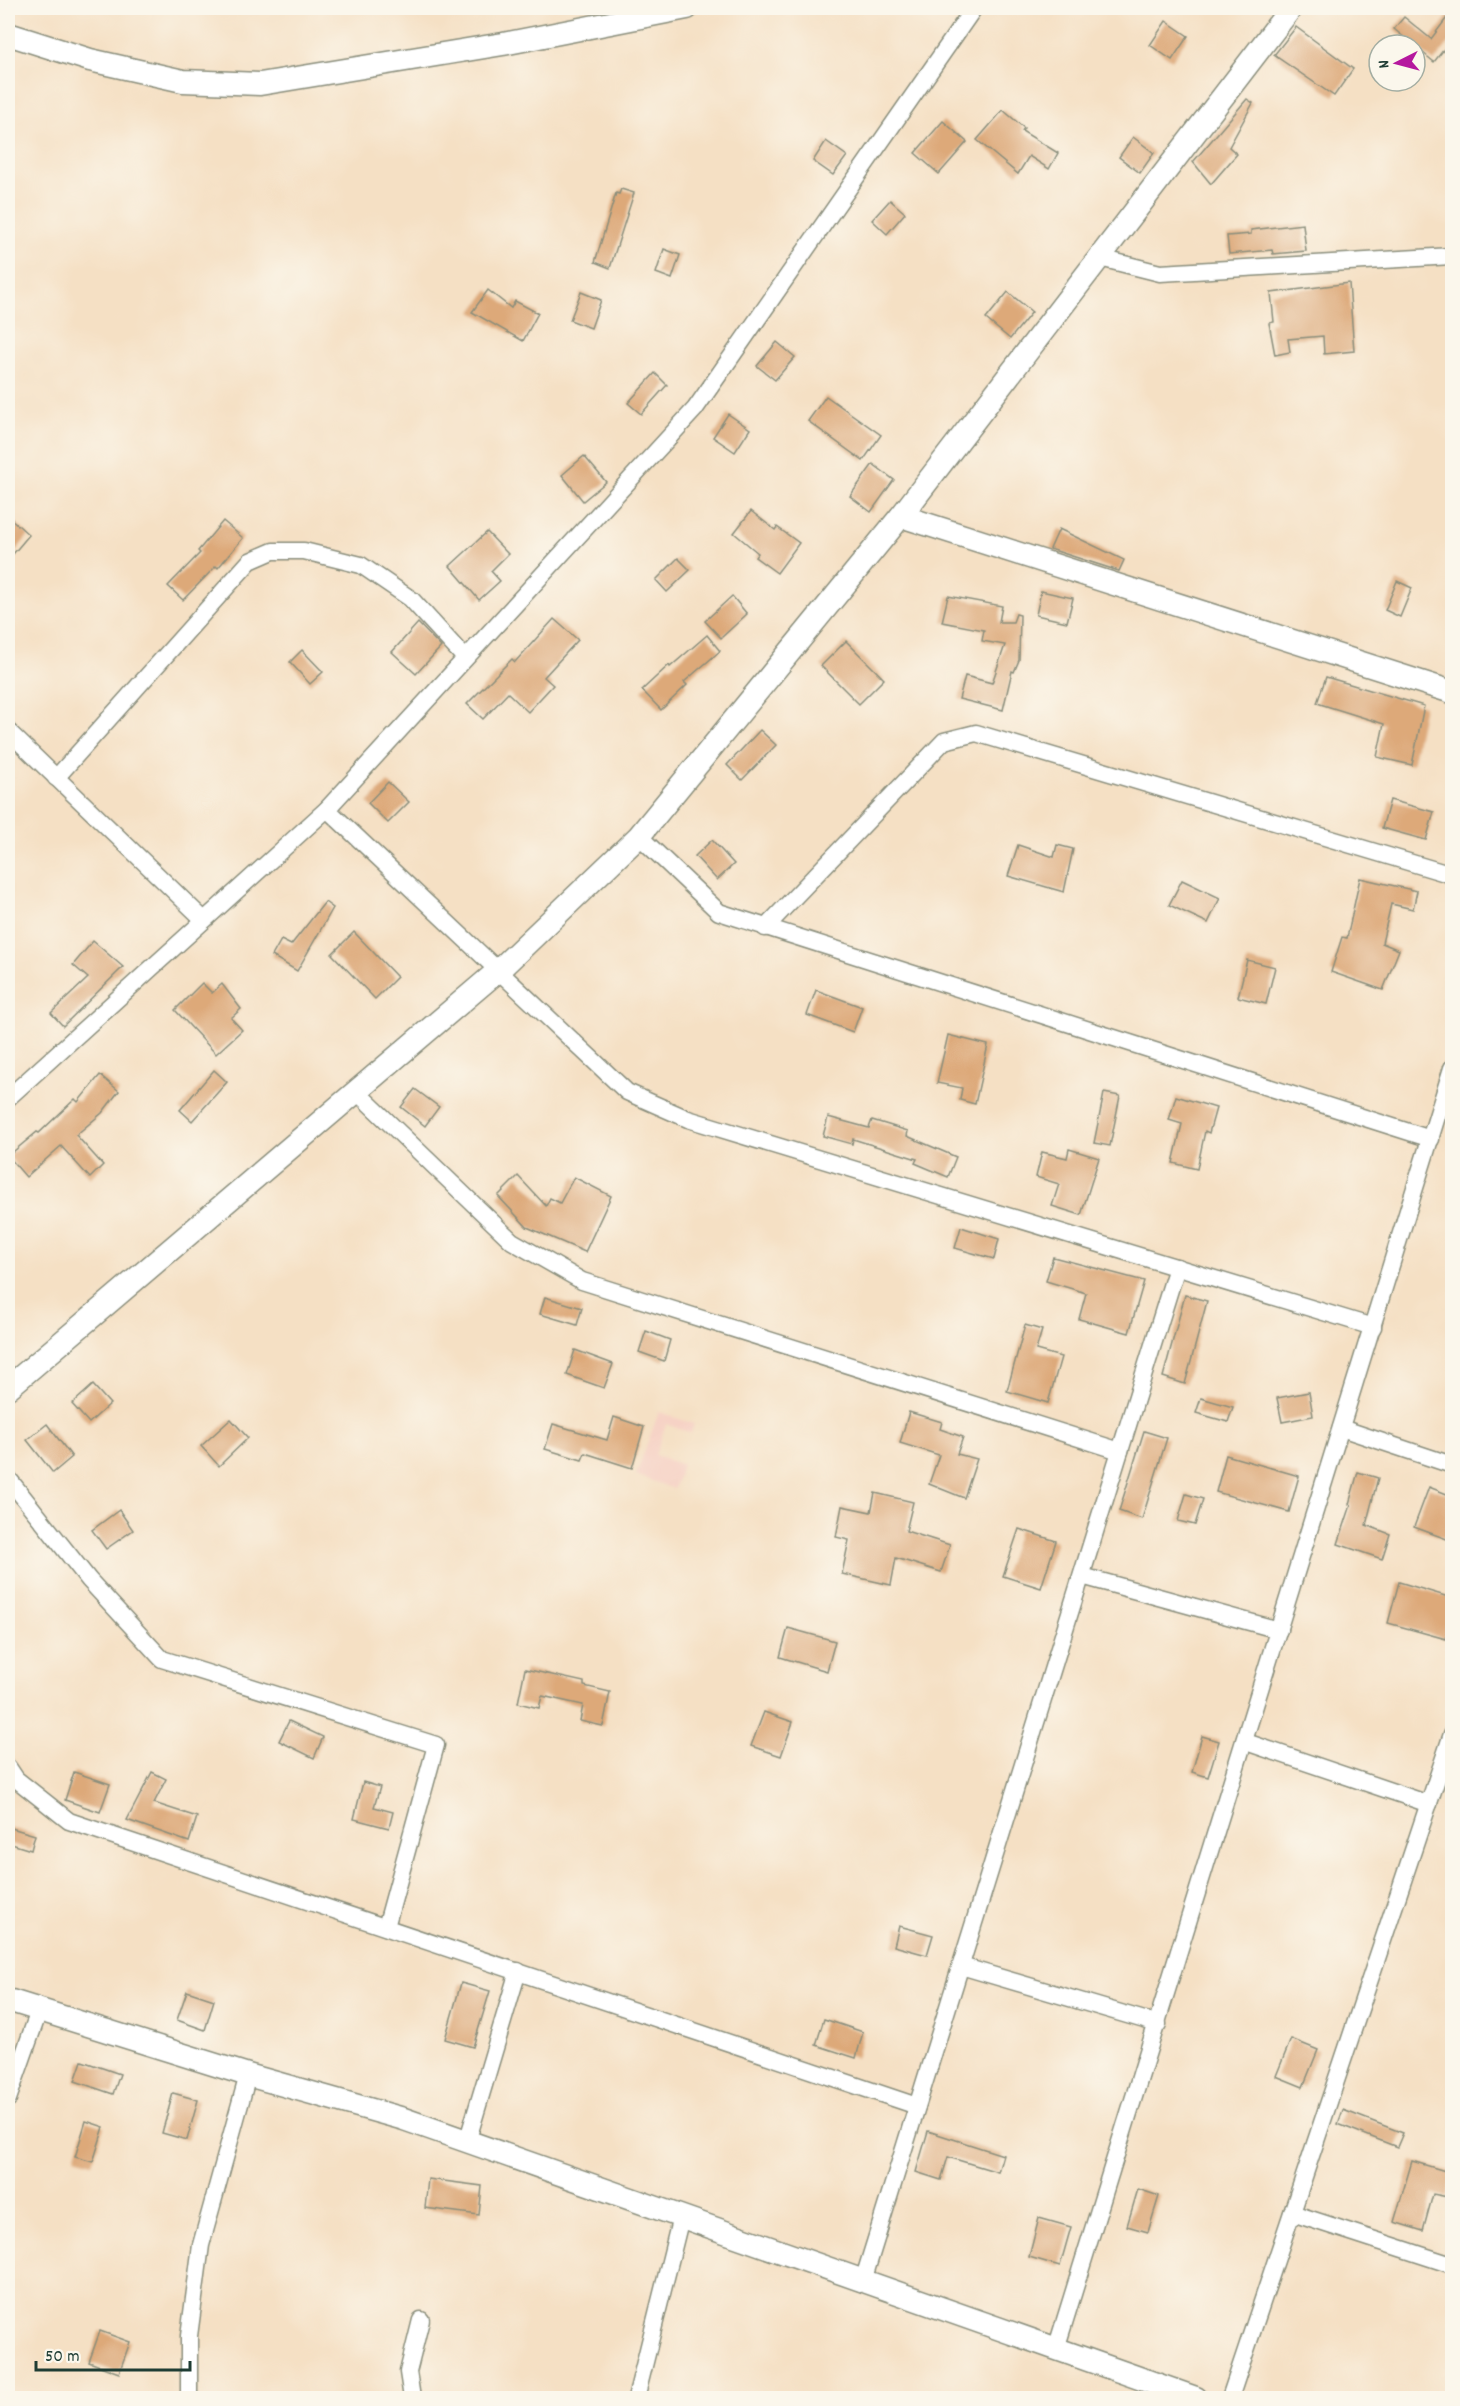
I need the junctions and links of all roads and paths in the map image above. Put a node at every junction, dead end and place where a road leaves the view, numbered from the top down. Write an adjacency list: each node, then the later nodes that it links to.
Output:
1 (687, 8): 4 (street)
2 (974, 8): 8 (street)
3 (1291, 8): 6 (street)
4 (8, 33)
5 (1452, 256): 6 (street)
6 (1100, 258): 7 (street)
7 (901, 516): 9 (street); 13 (street)
8 (465, 658): 11 (street); 12 (street)
9 (1452, 692)
10 (8, 731): 11 (street)
11 (56, 778): 15 (street)
12 (327, 809): 15 (street); 17 (street)
13 (639, 836): 16 (street); 17 (street)
14 (1452, 875): 16 (street)
15 (204, 920): 20 (street)
16 (765, 928): 21 (street)
17 (499, 970): 19 (street); 22 (street)
18 (1452, 1068): 21 (street)
19 (357, 1092): 24 (street); 26 (street)
20 (8, 1098)
21 (1431, 1139): 23 (street)
22 (1177, 1267): 23 (street); 26 (street)
23 (1372, 1326): 25 (street)
24 (8, 1388)
25 (1341, 1428): 27 (street); 30 (street)
26 (1120, 1451): 29 (street)
27 (1452, 1465)
28 (8, 1478): 35 (street)
29 (1082, 1576): 30 (street); 36 (street)
30 (1279, 1630): 32 (street)
31 (1452, 1734): 34 (street)
32 (1246, 1742): 34 (street); 40 (street)
33 (8, 1767): 35 (street)
34 (1429, 1804): 45 (street)
35 (386, 1927): 37 (street)
36 (961, 1966): 40 (street); 43 (street)
37 (518, 1971): 43 (street); 44 (street)
38 (8, 2000): 39 (street)
39 (39, 2011): 41 (street); 42 (street)
40 (1158, 2024): 50 (street)
41 (248, 2075): 44 (street); 51 (street)
42 (8, 2099)
43 (917, 2106): 48 (street)
44 (467, 2142): 46 (street)
45 (1292, 2213): 47 (street); 55 (street)
46 (681, 2217): 48 (street); 53 (street)
47 (1452, 2265)
48 (863, 2281): 50 (street)
49 (421, 2320): 52 (street)
50 (1056, 2349): 54 (street)
51 (189, 2398)
52 (412, 2398)
53 (636, 2398)
54 (1196, 2398)
55 (1230, 2398)

